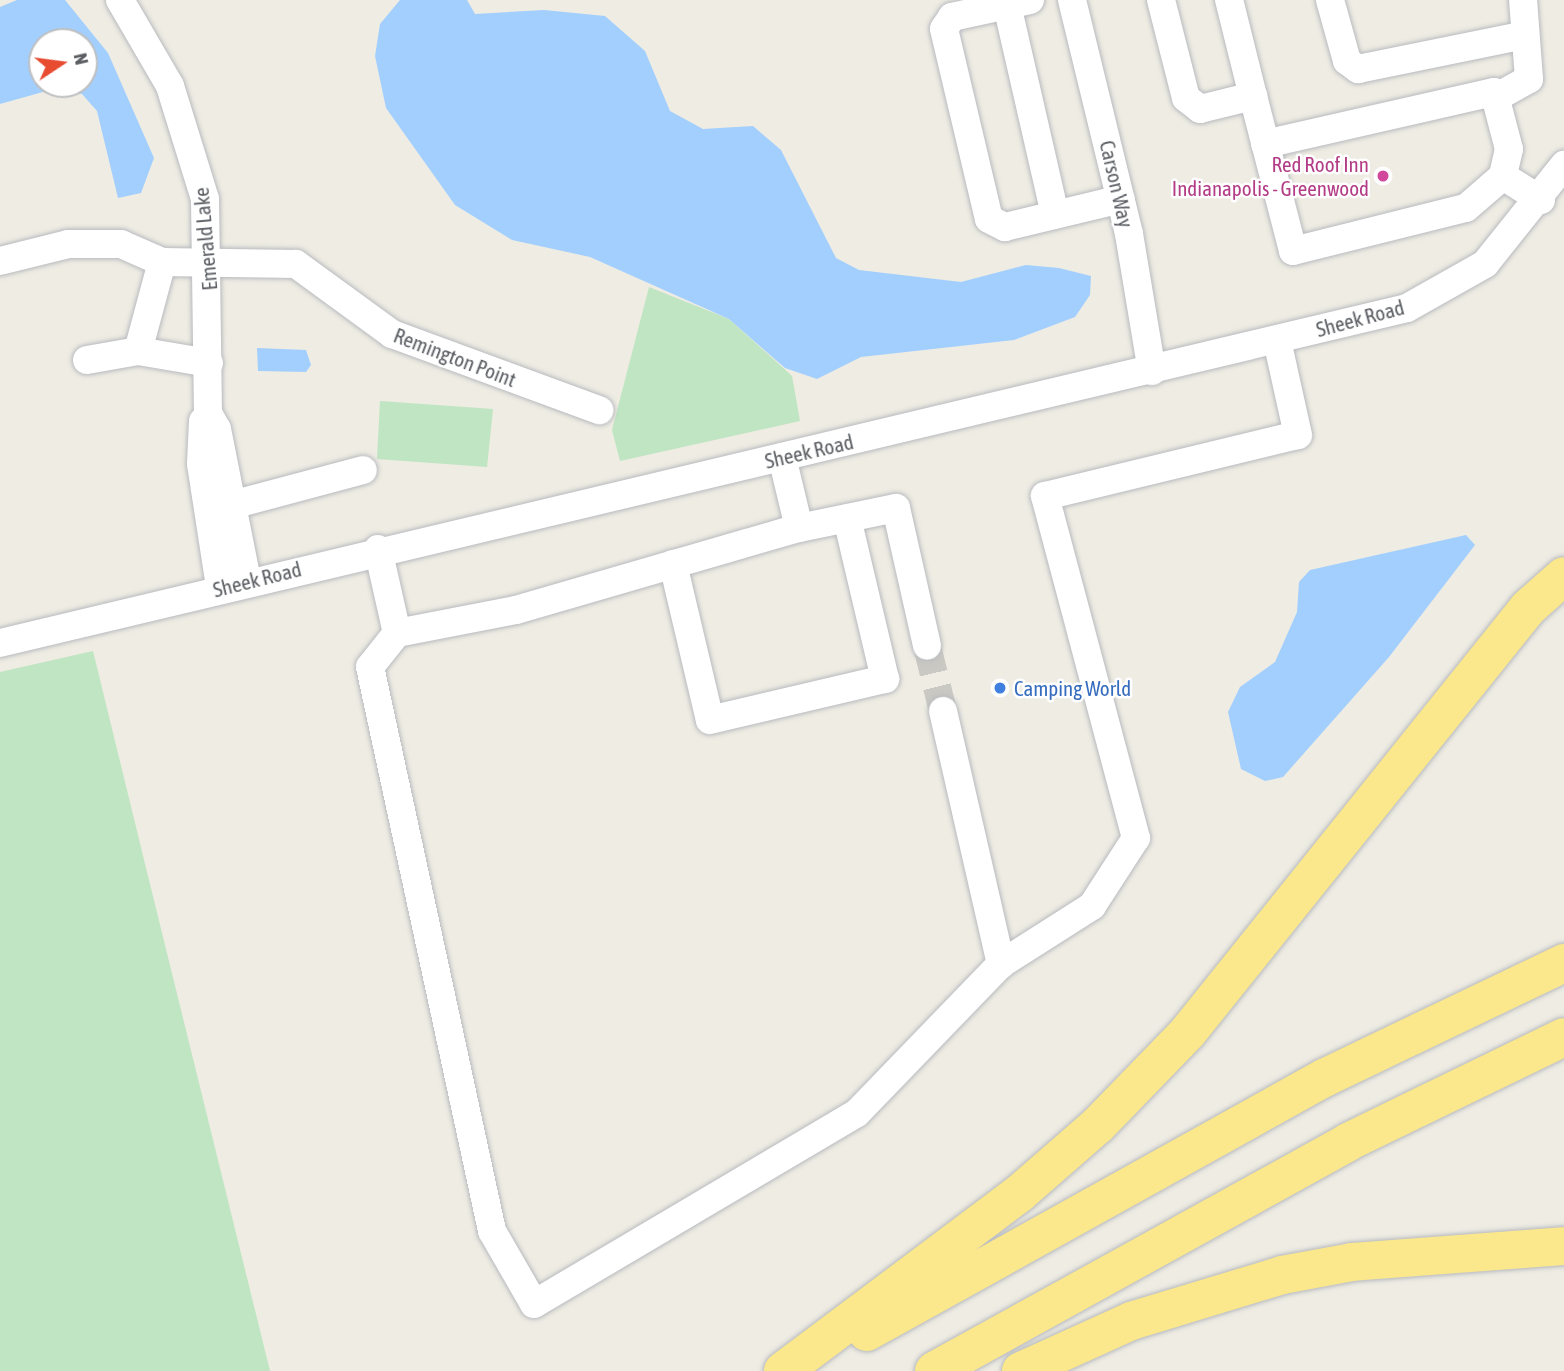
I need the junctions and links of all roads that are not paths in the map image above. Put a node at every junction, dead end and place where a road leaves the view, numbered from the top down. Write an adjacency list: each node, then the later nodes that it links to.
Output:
1 (120, 0): 19 (street, Emerald Lake)
2 (1072, 0): 14 (street, Carson Way)
3 (1161, 0): 9 (street)
4 (1229, 0): 9 (street)
5 (1330, 0): 8 (street)
6 (1523, 0): 8 (street)
7 (1018, 3): 16 (street); 16 (street)
8 (1525, 35): 10 (street)
9 (1253, 96): 11 (street)
10 (1495, 97): 11 (street); 13 (street)
11 (1265, 144): 13 (street)
12 (1564, 165): 15 (street, Sheek Road)
13 (1503, 176): 15 (street)
14 (1121, 200): 16 (street); 24 (street, Carson Way)
15 (1541, 200): 20 (street, Sheek Road)
16 (1055, 215)
17 (0, 261): 18 (street, Remington Point)
18 (162, 262): 19 (street, Remington Point); 21 (street)
19 (211, 267): 23 (street, Emerald Lake); 25 (street, Remington Point)
20 (1277, 340): 24 (street, Sheek Road); 41 (street)
21 (138, 351): 22 (street); 23 (street)
22 (88, 360)
23 (209, 363): 28 (street, Emerald Lake)
24 (1152, 371): 26 (street, Sheek Road)
25 (599, 410)
26 (782, 457): 30 (street); 31 (street, Sheek Road)
27 (363, 470): 28 (street)
28 (218, 508): 34 (street, Emerald Lake); 35 (street, Emerald Lake)
29 (848, 517): 30 (street); 32 (street); 38 (street)
30 (799, 527): 32 (street)
31 (378, 550): 34 (street, Sheek Road); 36 (street)
32 (673, 564): 36 (street)
33 (1564, 576): 44 (highway)
34 (247, 581): 35 (street, Sheek Road)
35 (220, 587): 37 (street, Sheek Road)
36 (397, 633): 41 (street)
37 (0, 643)
38 (926, 646)
39 (943, 711): 41 (street)
40 (1564, 963): 45 (highway)
41 (1001, 964)
42 (1564, 1037): 46 (highway)
43 (1564, 1247): 47 (highway)
44 (783, 1371)
45 (799, 1371)
46 (934, 1371)
47 (1021, 1371)

